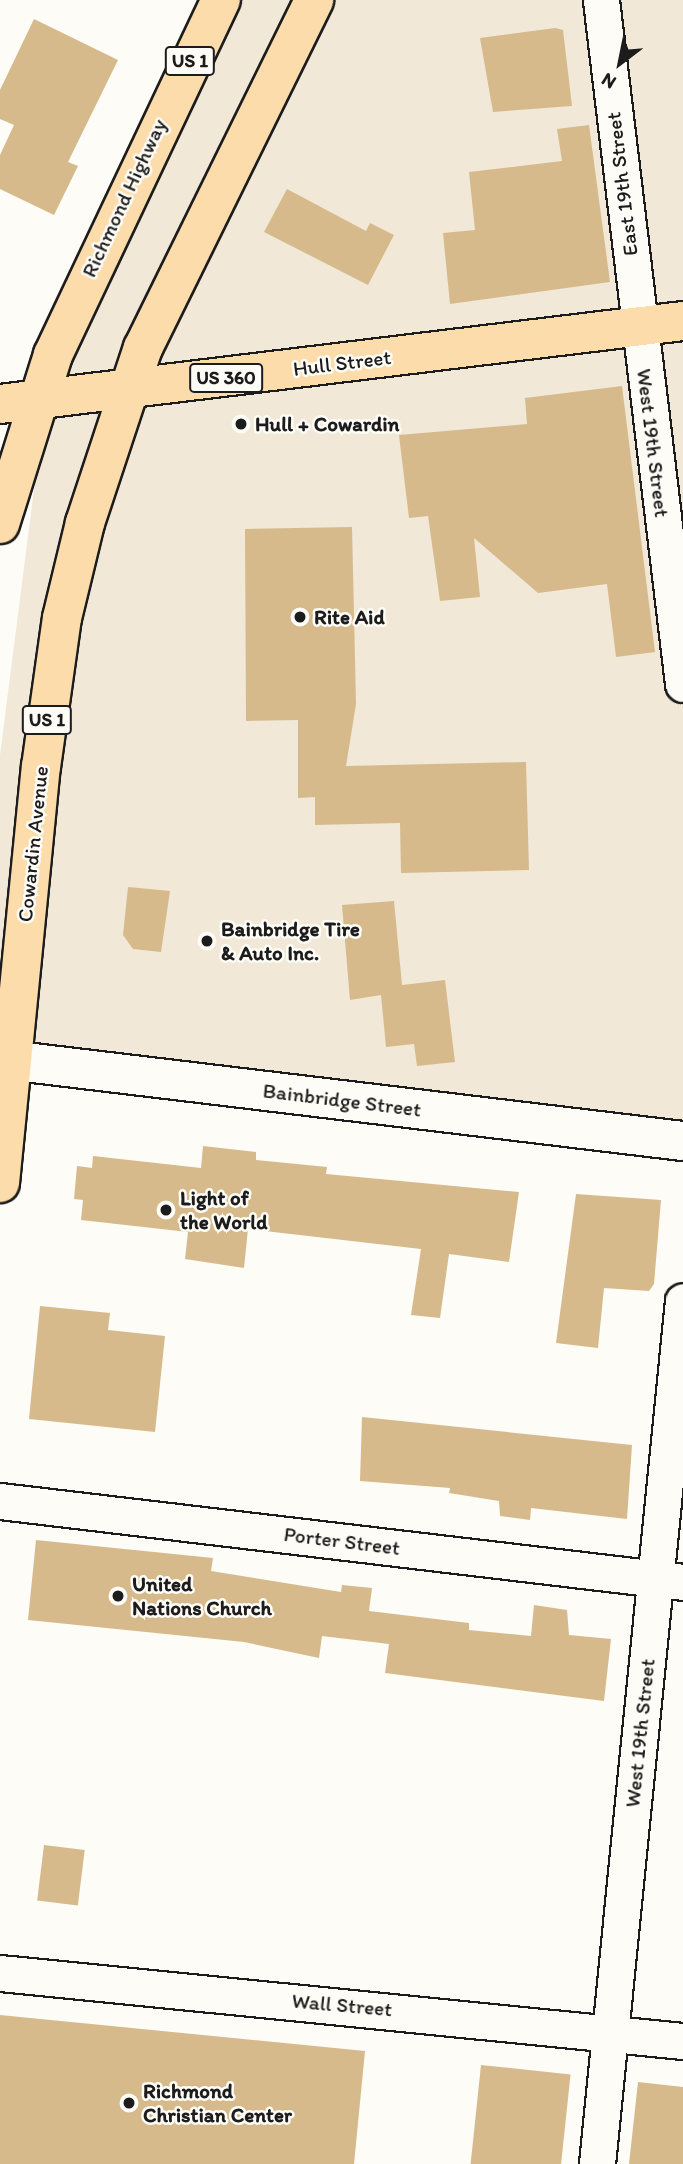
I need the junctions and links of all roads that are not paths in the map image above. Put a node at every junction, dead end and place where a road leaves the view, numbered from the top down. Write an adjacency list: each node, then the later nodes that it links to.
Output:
1 (221, 0): 7 (main road, Richmond Highway / US 1)
2 (314, 0): 6 (main road, US 1)
3 (601, 0): 5 (street, East 19th Street)
4 (683, 321): 5 (main road, Hull Street / US 360)
5 (639, 326): 6 (main road, Hull Street / US 360); 10 (street, West 19th Street)
6 (128, 390): 7 (main road, Hull Street / US 360); 11 (main road, Cowardin Avenue / US 1)
7 (38, 400): 8 (main road, Hull Street / US 360); 9 (main road, US 1)
8 (0, 404)
9 (0, 524)
10 (683, 684)
11 (6, 1059): 12 (street, Bainbridge Street); 13 (main road, Cowardin Avenue / US 1)
12 (683, 1142)
13 (0, 1183)
14 (683, 1301): 16 (street, West 19th Street)
15 (0, 1501): 16 (street, Porter Street)
16 (669, 1580): 18 (street, West 19th Street)
17 (0, 1973): 18 (street, Wall Street)
18 (611, 2031): 19 (street, Wall Street); 20 (street, West 19th Street)
19 (683, 2041)
20 (597, 2164)

